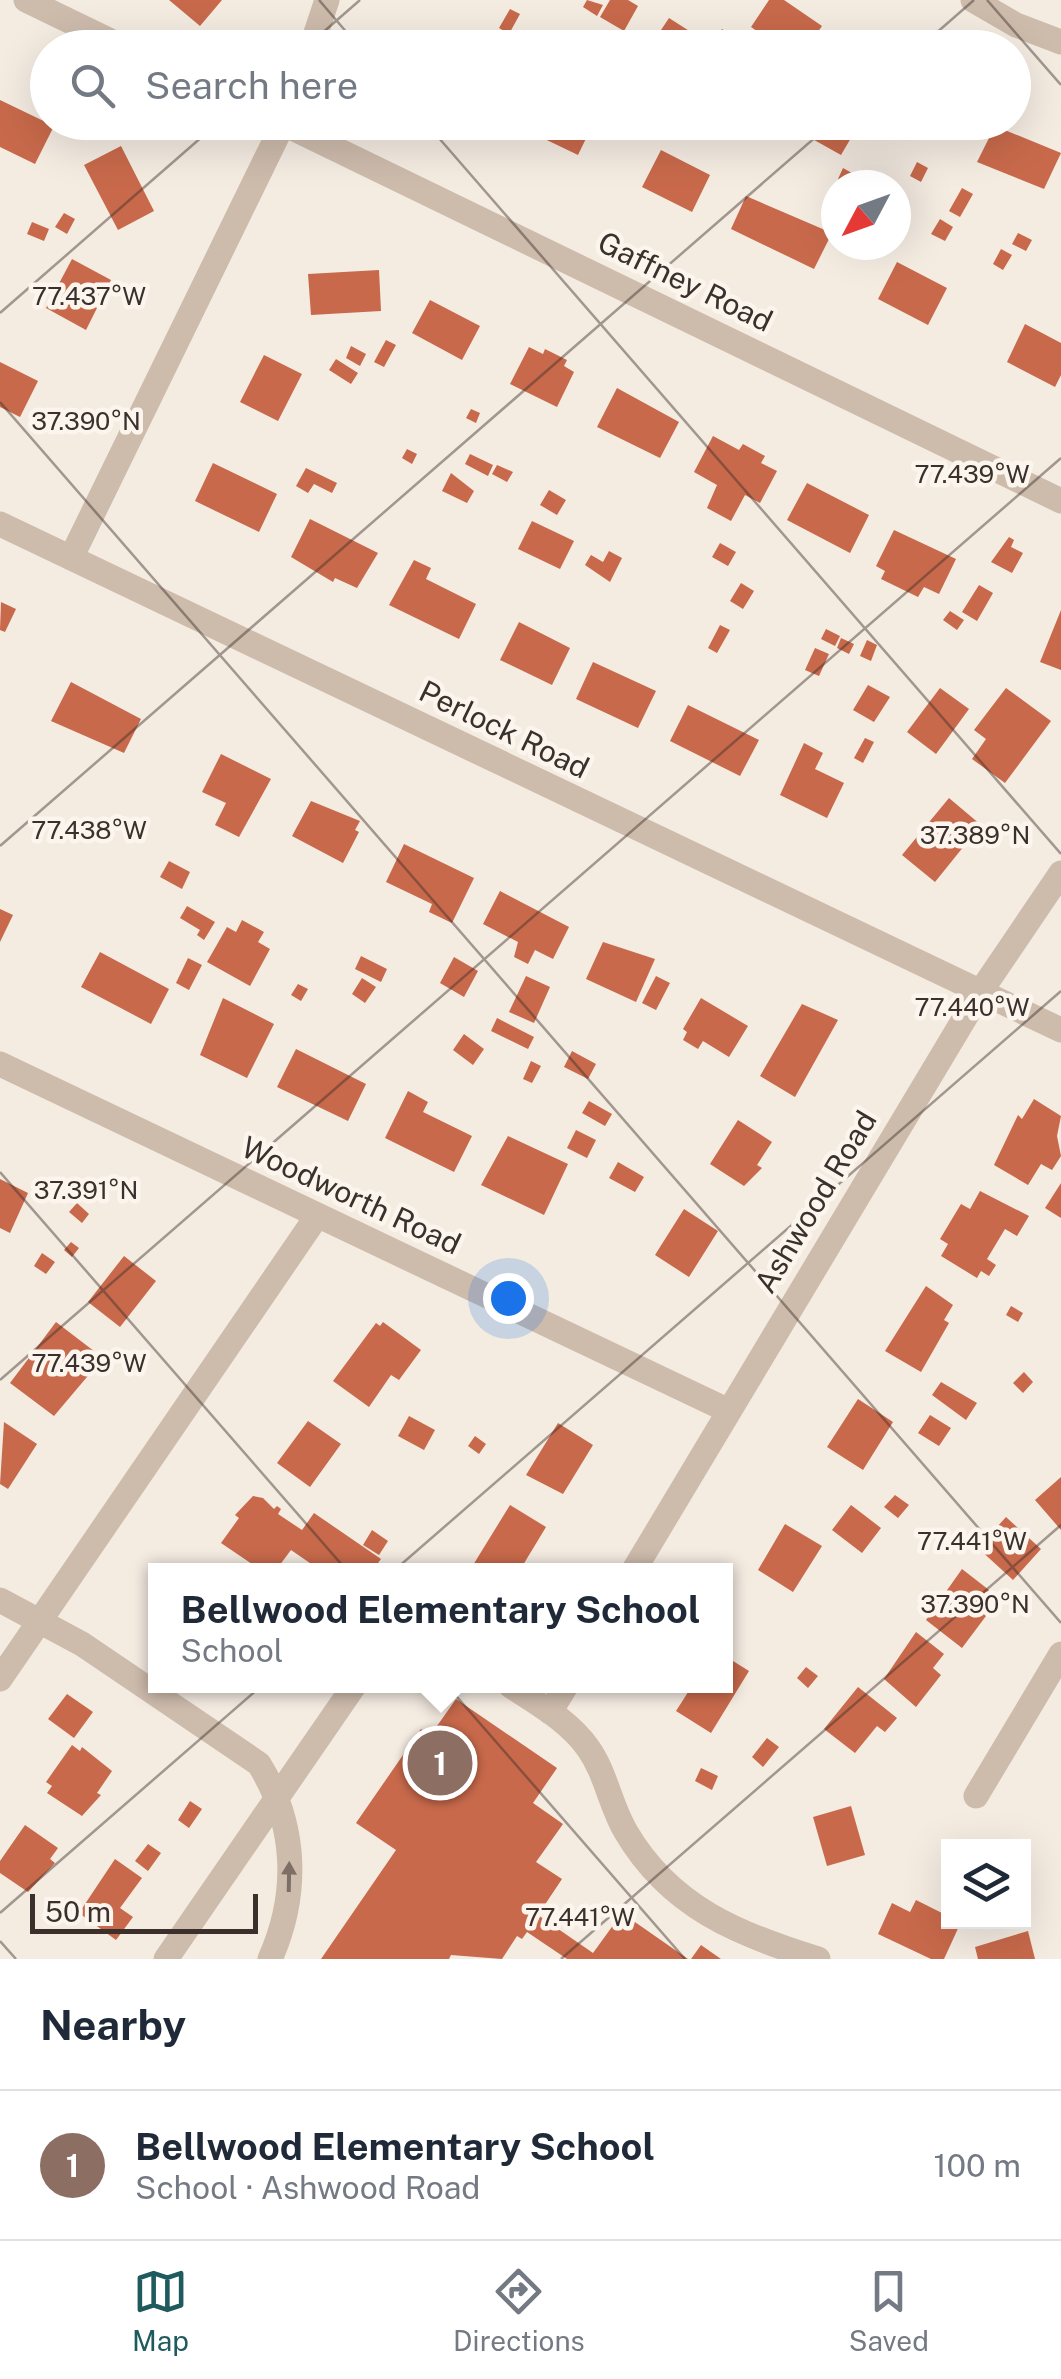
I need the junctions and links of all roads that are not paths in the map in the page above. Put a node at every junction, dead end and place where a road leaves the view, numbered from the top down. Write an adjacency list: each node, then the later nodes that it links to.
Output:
1 (26, 0): 4 (street)
2 (328, 0): 5 (street)
3 (973, 0): 6 (street)
4 (88, 30)
5 (317, 30)
6 (1029, 30)
7 (1031, 31): 8 (street)
8 (1061, 42)
9 (275, 140): 13 (street)
10 (318, 140): 11 (street, Gaffney Road)
11 (1061, 501)
12 (0, 524): 13 (street, Perlock Road)
13 (70, 558): 15 (street, Perlock Road)
14 (1061, 872): 15 (street, Ashwood Road)
15 (981, 992): 16 (street, Perlock Road); 19 (street, Ashwood Road)
16 (1061, 1030)
17 (0, 1064): 18 (street, Woodworth Road)
18 (317, 1216): 19 (street, Woodworth Road); 22 (street)
19 (729, 1410): 20 (street, Ashwood Road)
20 (638, 1563)
21 (0, 1600): 22 (street)
22 (41, 1622): 24 (street); 25 (street)
23 (1061, 1654): 32 (street)
24 (0, 1680)
25 (148, 1689)
26 (154, 1693): 31 (street)
27 (349, 1693): 31 (street)
28 (522, 1693): 30 (street)
29 (562, 1693): 30 (street)
30 (550, 1712): 35 (street)
31 (278, 1794): 33 (street); 34 (street, one-way to 31)
32 (976, 1796)
33 (166, 1959)
34 (270, 1959)
35 (818, 1959)

